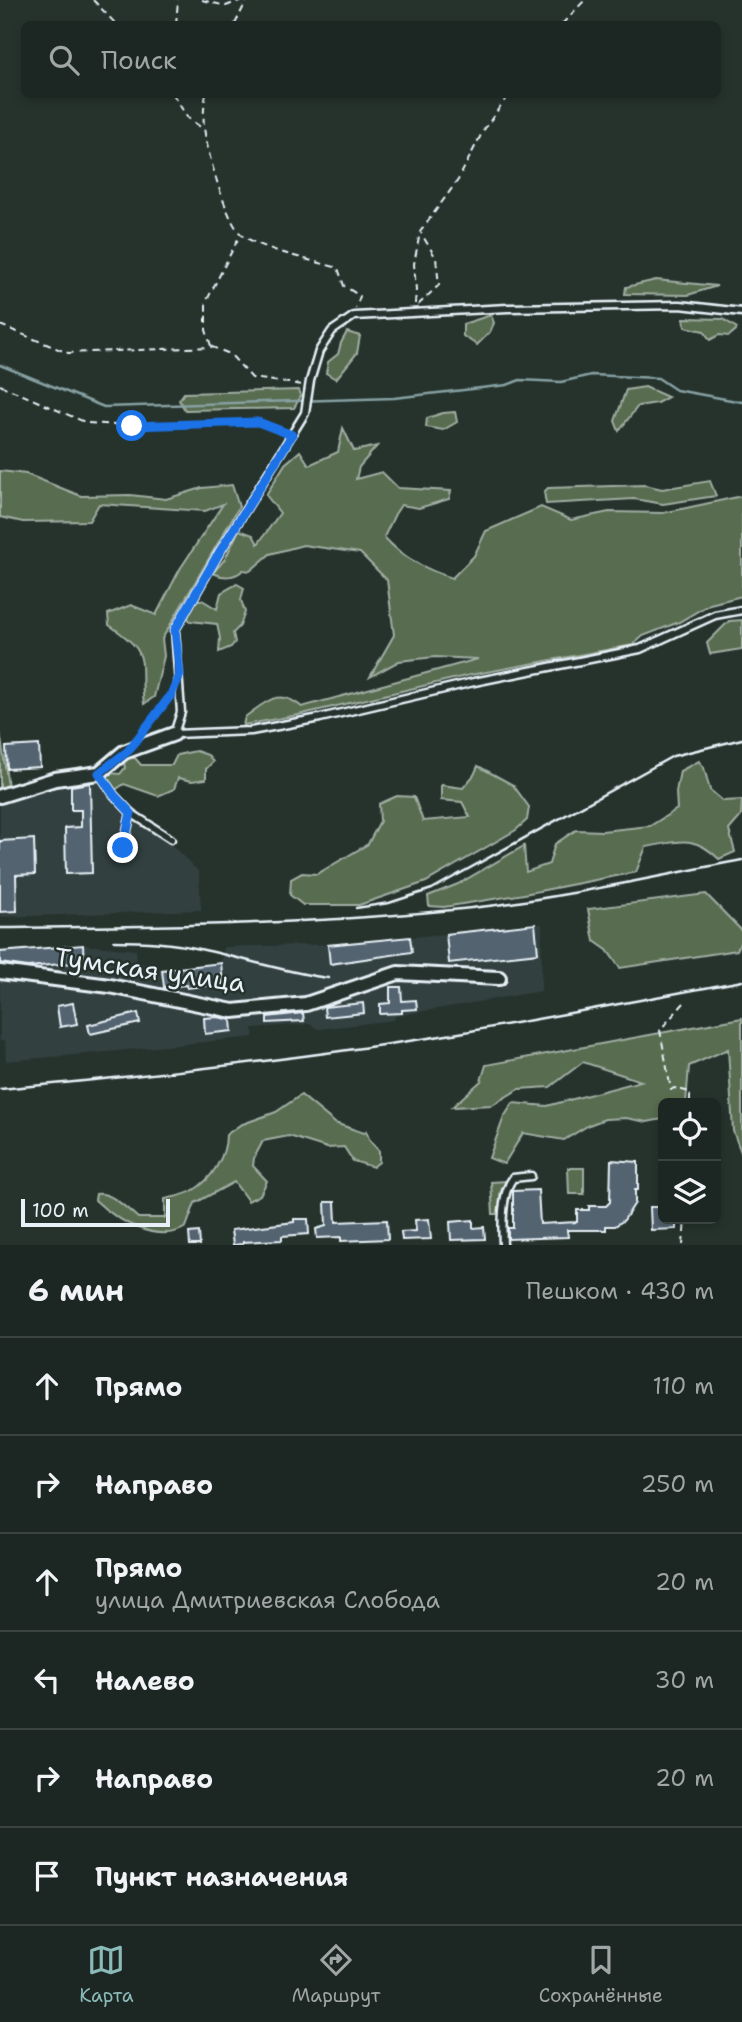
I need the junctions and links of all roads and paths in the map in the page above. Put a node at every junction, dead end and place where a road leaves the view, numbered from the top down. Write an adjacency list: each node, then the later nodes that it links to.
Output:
1 (93, 0): 7 (path)
2 (178, 0): 8 (path)
3 (202, 0): 4 (path)
4 (242, 0)
5 (247, 0): 9 (path)
6 (584, 0): 10 (path)
7 (113, 21)
8 (176, 21)
9 (236, 21)
10 (565, 21)
11 (175, 98): 14 (path)
12 (206, 98): 14 (path)
13 (506, 98): 15 (path)
14 (204, 130): 16 (path)
15 (420, 232): 15 (path)
16 (240, 234): 18 (path); 20 (path)
17 (742, 312): 18 (lane)
18 (354, 316): 22 (lane)
19 (0, 325): 20 (path)
20 (212, 347): 22 (path)
21 (0, 385): 23 (path)
22 (309, 388): 23 (lane)
23 (292, 435): 26 (lane)
24 (742, 610): 26 (lane)
25 (171, 695): 27 (path)
26 (174, 734): 27 (street)
27 (128, 751): 28 (street)
28 (99, 773): 29 (street); 30 (lane)
29 (0, 796)
30 (131, 813): 31 (lane); 32 (lane)
31 (170, 839)
32 (123, 848)
33 (0, 972): 34 (street, Тумская улица)
34 (499, 978)
35 (684, 1003): 36 (path)
36 (690, 1098)
37 (531, 1176): 39 (lane)
38 (684, 1224): 40 (path)
39 (503, 1245)
40 (683, 1245)

